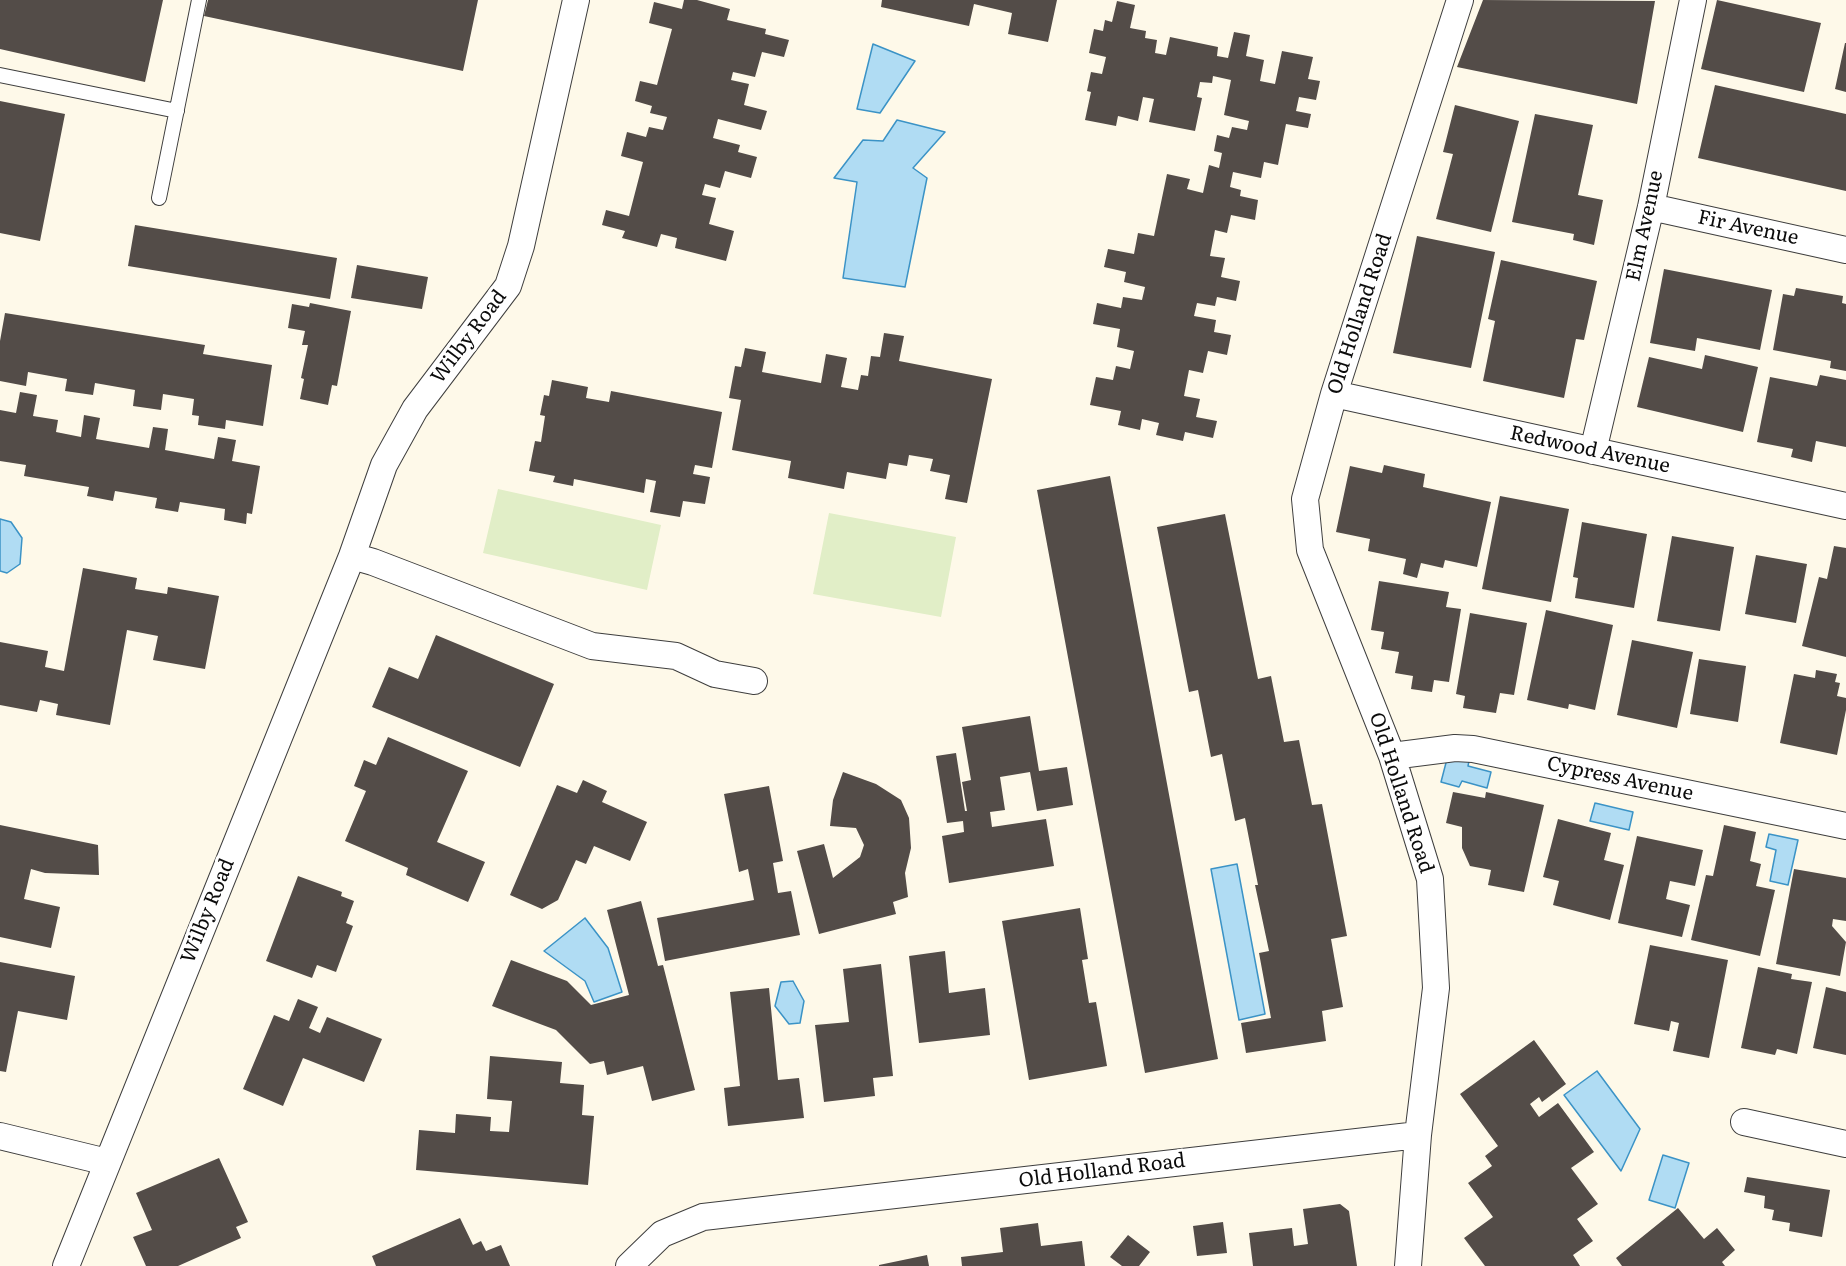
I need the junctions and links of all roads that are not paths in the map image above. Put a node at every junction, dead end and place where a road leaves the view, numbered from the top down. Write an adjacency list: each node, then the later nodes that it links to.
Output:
1 (199, 0): 6 (lane)
2 (576, 0): 13 (street, Wilby Road)
3 (1460, 0): 10 (street, Old Holland Road)
4 (1693, 0): 8 (street, Elm Avenue)
5 (0, 75): 6 (lane)
6 (177, 111): 7 (lane)
7 (159, 198)
8 (1651, 207): 9 (street, Fir Avenue); 11 (street, Elm Avenue)
9 (1846, 250)
10 (1334, 394): 11 (street, Redwood Avenue); 15 (street, Old Holland Road)
11 (1593, 450): 12 (street, Redwood Avenue)
12 (1846, 506)
13 (352, 556): 14 (street); 21 (street, Wilby Road)
14 (754, 681)
15 (1392, 756): 16 (street, Cypress Avenue); 18 (street, Old Holland Road)
16 (1846, 826)
17 (1744, 1122): 20 (street)
18 (1419, 1135): 23 (street, Old Holland Road); 24 (street)
19 (0, 1136): 21 (street)
20 (1846, 1144)
21 (107, 1162): 22 (street, Wilby Road)
22 (66, 1266)
23 (629, 1266)
24 (1408, 1266)

